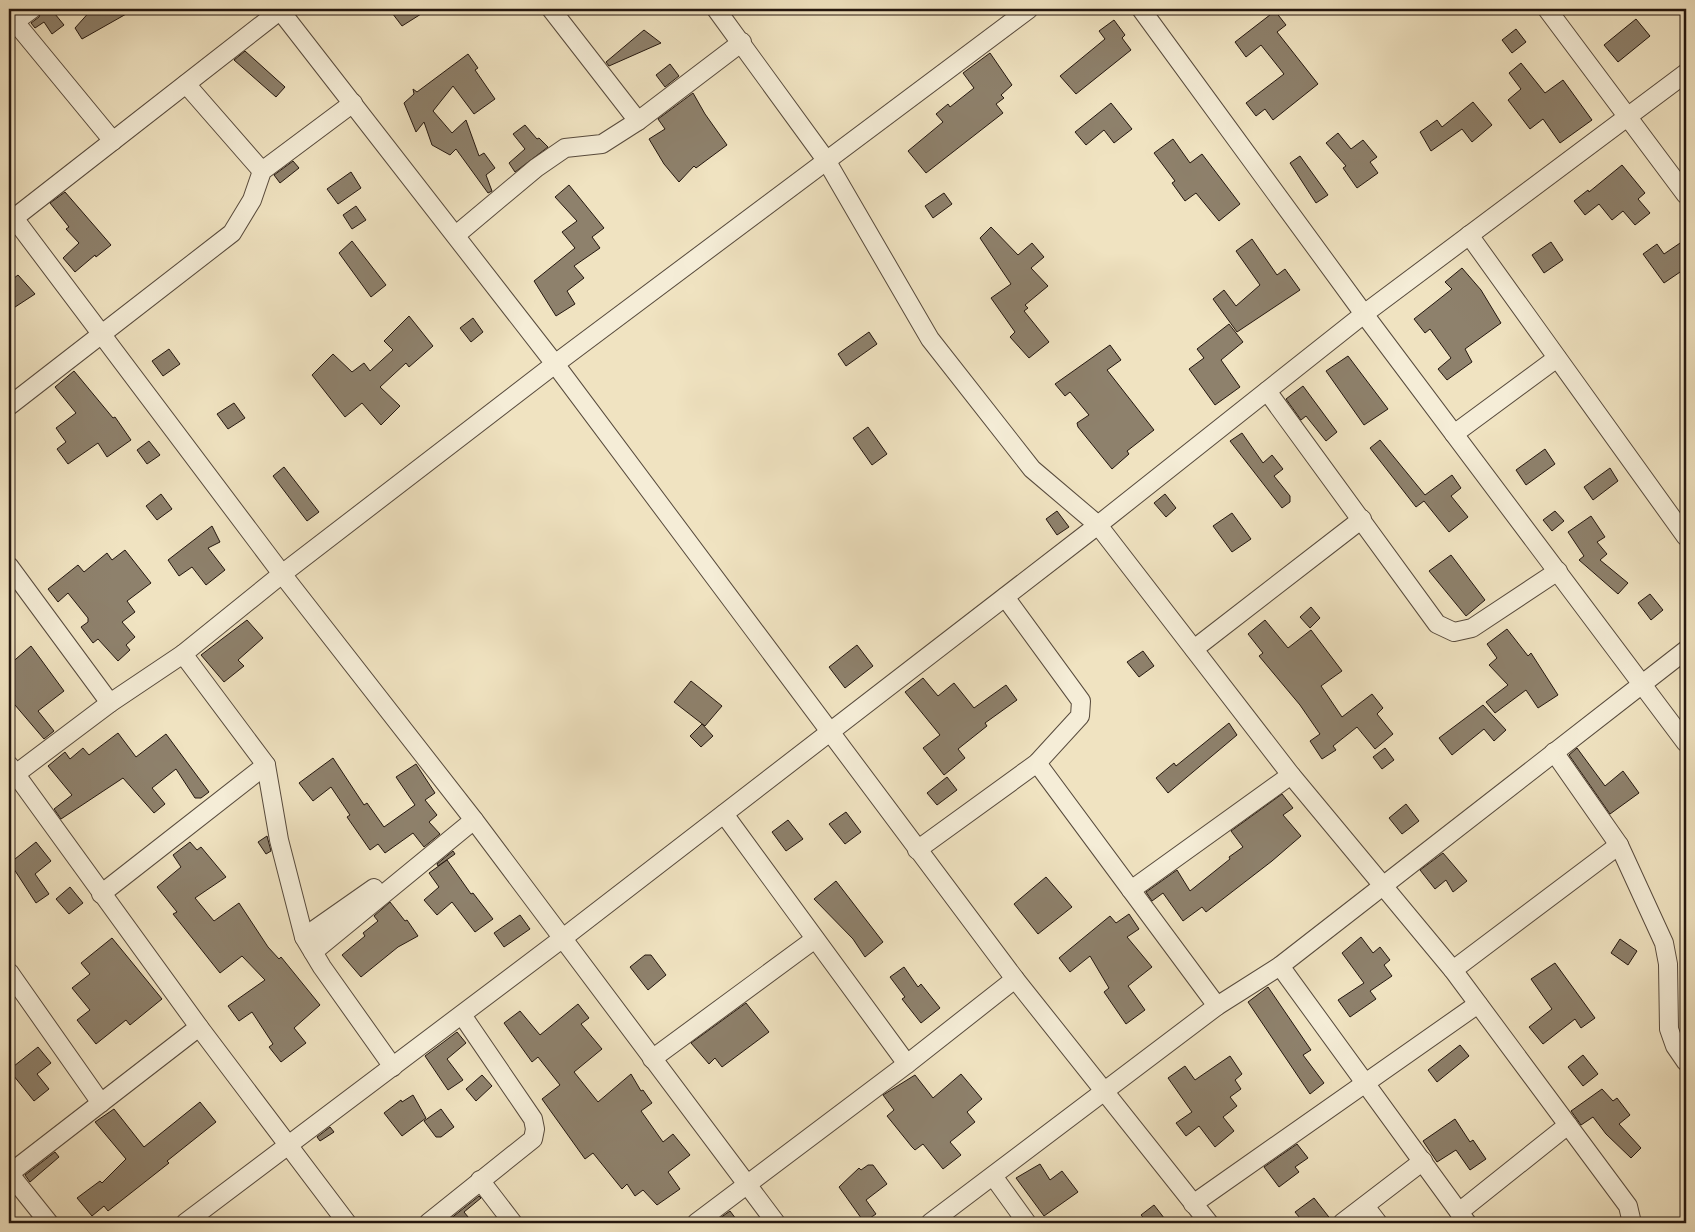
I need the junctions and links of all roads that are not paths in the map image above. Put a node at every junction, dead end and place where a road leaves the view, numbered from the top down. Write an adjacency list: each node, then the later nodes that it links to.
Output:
1 (32, 9): 8 (street)
2 (281, 9): 11 (street); 12 (street)
3 (551, 9): 14 (street)
4 (716, 9): 9 (street)
5 (1029, 9): 16 (street)
6 (1141, 9): 22 (street)
7 (1547, 9): 13 (street)
8 (12, 24): 15 (street)
9 (742, 42): 14 (street); 16 (street)
10 (1686, 73): 13 (street)
11 (186, 84): 15 (street); 17 (street)
12 (353, 103): 17 (street); 20 (street)
13 (1627, 117): 18 (street); 21 (street)
14 (638, 122): 20 (street)
15 (113, 141): 19 (street)
16 (826, 160): 25 (street); 30 (street)
17 (262, 172): 23 (street)
18 (1686, 195)
19 (12, 220): 23 (street)
20 (456, 235): 25 (street)
21 (1469, 235): 22 (street); 24 (street)
22 (1364, 314): 26 (street); 28 (street)
23 (102, 334): 27 (street); 34 (street)
24 (1557, 358): 28 (street); 31 (street)
25 (555, 364): 34 (street); 41 (street)
26 (1267, 391): 29 (street); 30 (street)
27 (9, 406)
28 (1454, 434): 33 (street)
29 (1362, 519): 33 (street); 36 (street)
30 (1098, 525): 35 (street); 36 (street)
31 (1686, 537)
32 (9, 566): 40 (street)
33 (1558, 571): 39 (street)
34 (282, 574): 38 (street); 49 (street)
35 (1005, 597): 41 (street); 44 (street)
36 (1194, 649): 47 (street)
37 (1686, 650): 39 (street)
38 (183, 654): 40 (street); 45 (street)
39 (1643, 684): 42 (street); 43 (street)
40 (110, 703): 46 (street)
41 (831, 731): 48 (street); 51 (street)
42 (1686, 743)
43 (1554, 752): 50 (street); 52 (street)
44 (1037, 764): 51 (street); 53 (street)
45 (266, 765): 54 (street); 55 (street)
46 (11, 772): 54 (street)
47 (1291, 776): 52 (street); 53 (street)
48 (724, 814): 56 (street); 57 (street)
49 (474, 820): 55 (street); 56 (street); 58 (street)
50 (1619, 846): 60 (street); 68 (street)
51 (917, 850): 62 (street)
52 (1385, 886): 59 (street); 60 (street)
53 (1131, 890): 64 (street)
54 (101, 894): 66 (street)
55 (304, 937): 58 (street)
56 (563, 938): 65 (street); 67 (street)
57 (815, 939): 67 (street); 69 (street)
58 (313, 952): 70 (street)
59 (1280, 966): 64 (street); 71 (street)
60 (1452, 970): 63 (street)
61 (9, 972): 73 (street)
62 (1015, 980): 69 (street); 72 (street)
63 (1478, 1004): 71 (street); 74 (street)
64 (1217, 1006): 72 (street)
65 (462, 1015): 70 (street); 79 (street)
66 (199, 1027): 73 (street); 75 (street)
67 (652, 1059): 80 (street)
68 (1686, 1062)
69 (907, 1064): 80 (street)
70 (393, 1068): 75 (street)
71 (1365, 1081): 76 (street); 81 (street)
72 (1106, 1092): 78 (street); 81 (street)
73 (101, 1103): 77 (street)
74 (1568, 1125): 83 (street); 96 (street)
75 (288, 1147): 85 (street); 86 (street)
76 (1423, 1161): 82 (street); 83 (street)
77 (9, 1174): 84 (street)
78 (993, 1176): 91 (street); 92 (street)
79 (480, 1180): 87 (street); 88 (street)
80 (748, 1184): 89 (street); 90 (street)
81 (1193, 1204): 93 (street)
82 (1364, 1206): 94 (street); 95 (street)
83 (1463, 1218)
84 (49, 1223)
85 (185, 1223)
86 (347, 1223)
87 (428, 1223)
88 (513, 1223)
89 (696, 1223)
90 (776, 1223)
91 (930, 1223)
92 (1027, 1223)
93 (1209, 1223)
94 (1342, 1223)
95 (1378, 1223)
96 (1632, 1223)

